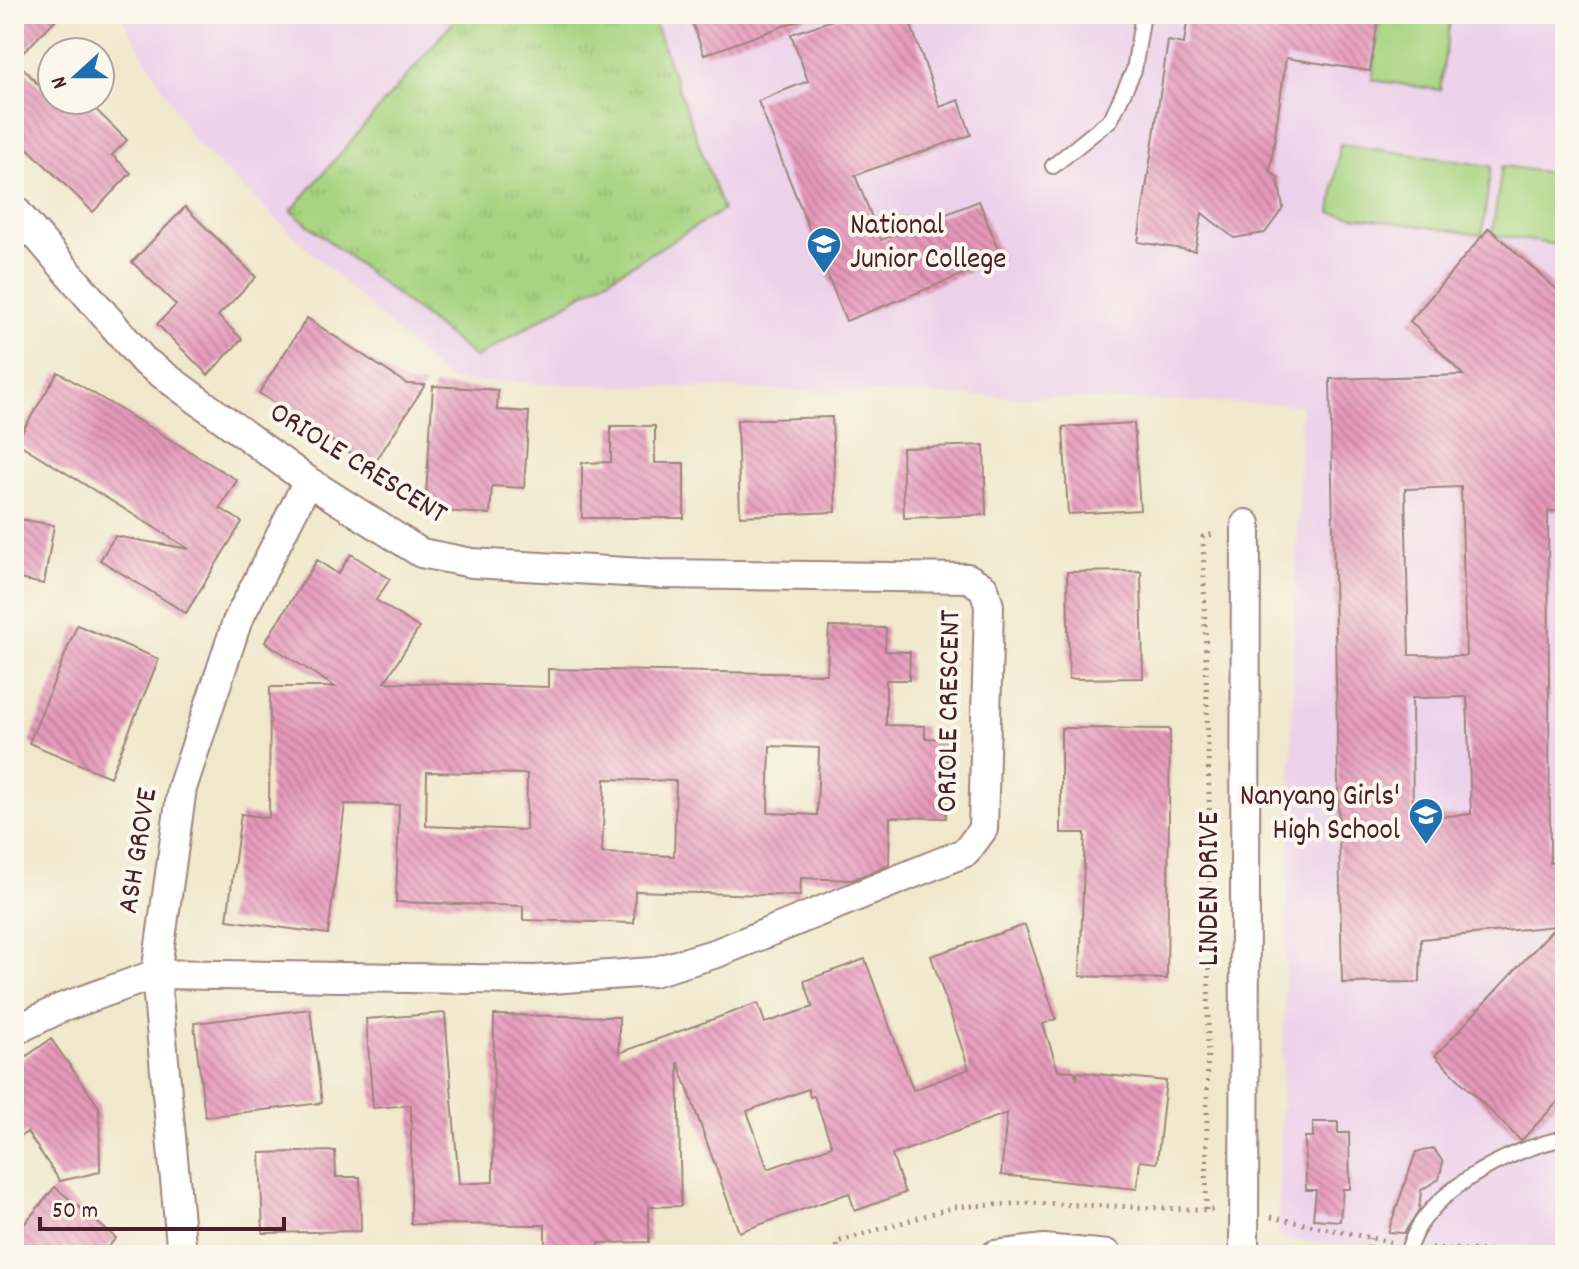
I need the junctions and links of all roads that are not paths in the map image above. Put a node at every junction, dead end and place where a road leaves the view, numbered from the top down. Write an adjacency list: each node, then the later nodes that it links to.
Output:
1 (1143, 14): 2 (lane)
2 (1053, 166)
3 (14, 209): 4 (street, ORIOLE CRESCENT)
4 (308, 481): 6 (street, ASH GROVE); 6 (street, ORIOLE CRESCENT)
5 (1246, 524): 13 (street, LINDEN DRIVE)
6 (156, 974): 7 (street, ORIOLE CRESCENT); 10 (street, ASH GROVE)
7 (14, 1031)
8 (1565, 1138): 9 (lane)
9 (1408, 1251)
10 (182, 1255)
11 (995, 1255): 12 (street)
12 (1108, 1255)
13 (1244, 1255)

